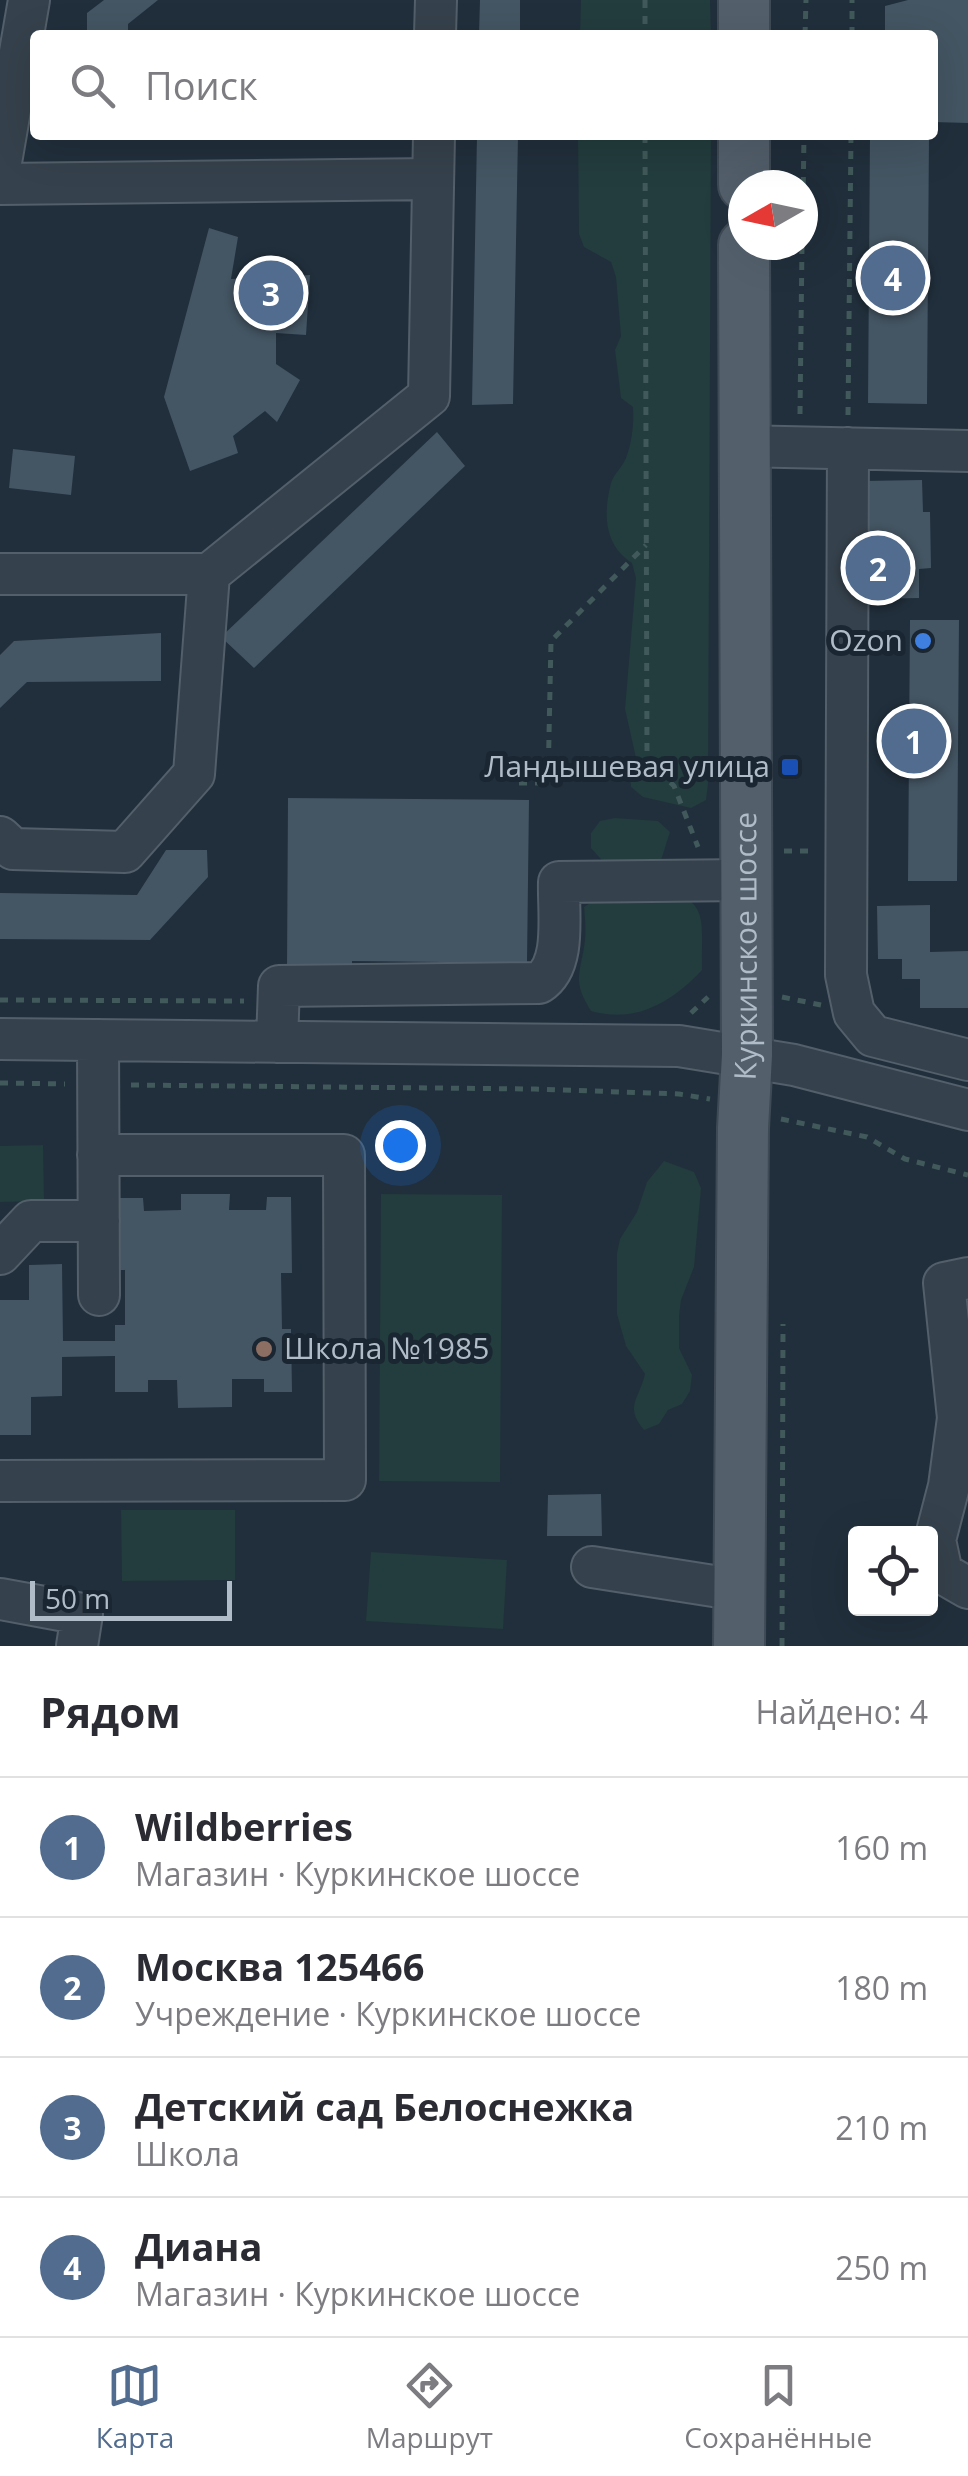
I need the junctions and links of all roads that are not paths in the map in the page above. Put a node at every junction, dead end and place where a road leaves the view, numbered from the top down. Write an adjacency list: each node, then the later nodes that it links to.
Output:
1 (29, 0): 8 (street)
2 (436, 0): 4 (street)
3 (744, 0): 5 (main road)
4 (436, 30)
5 (744, 30)
6 (434, 140): 10 (street)
7 (744, 140): 9 (main road)
8 (0, 168)
9 (744, 170)
10 (433, 179): 11 (street); 17 (street)
11 (0, 184)
12 (744, 260): 13 (main road, Куркинское шоссе)
13 (744, 446): 14 (street); 19 (main road, Куркинское шоссе)
14 (848, 448): 15 (street); 24 (street)
15 (968, 450)
16 (0, 574): 17 (street)
17 (210, 574): 18 (street)
18 (0, 837)
19 (747, 871): 22 (street); 23 (main road, Куркинское шоссе)
20 (0, 1039): 21 (street)
21 (98, 1040): 22 (street); 26 (street)
22 (277, 1042): 23 (street)
23 (747, 1055): 25 (street); 34 (main road, Куркинское шоссе)
24 (968, 1060)
25 (968, 1110)
26 (98, 1156): 27 (street); 31 (street)
27 (98, 1221): 28 (street); 30 (street)
28 (0, 1254)
29 (968, 1278): 33 (street)
30 (99, 1295)
31 (0, 1481)
32 (592, 1567): 34 (street)
33 (968, 1588)
34 (739, 1590): 37 (main road, Куркинское шоссе)
35 (0, 1599): 36 (street)
36 (77, 1646)
37 (738, 1646)

